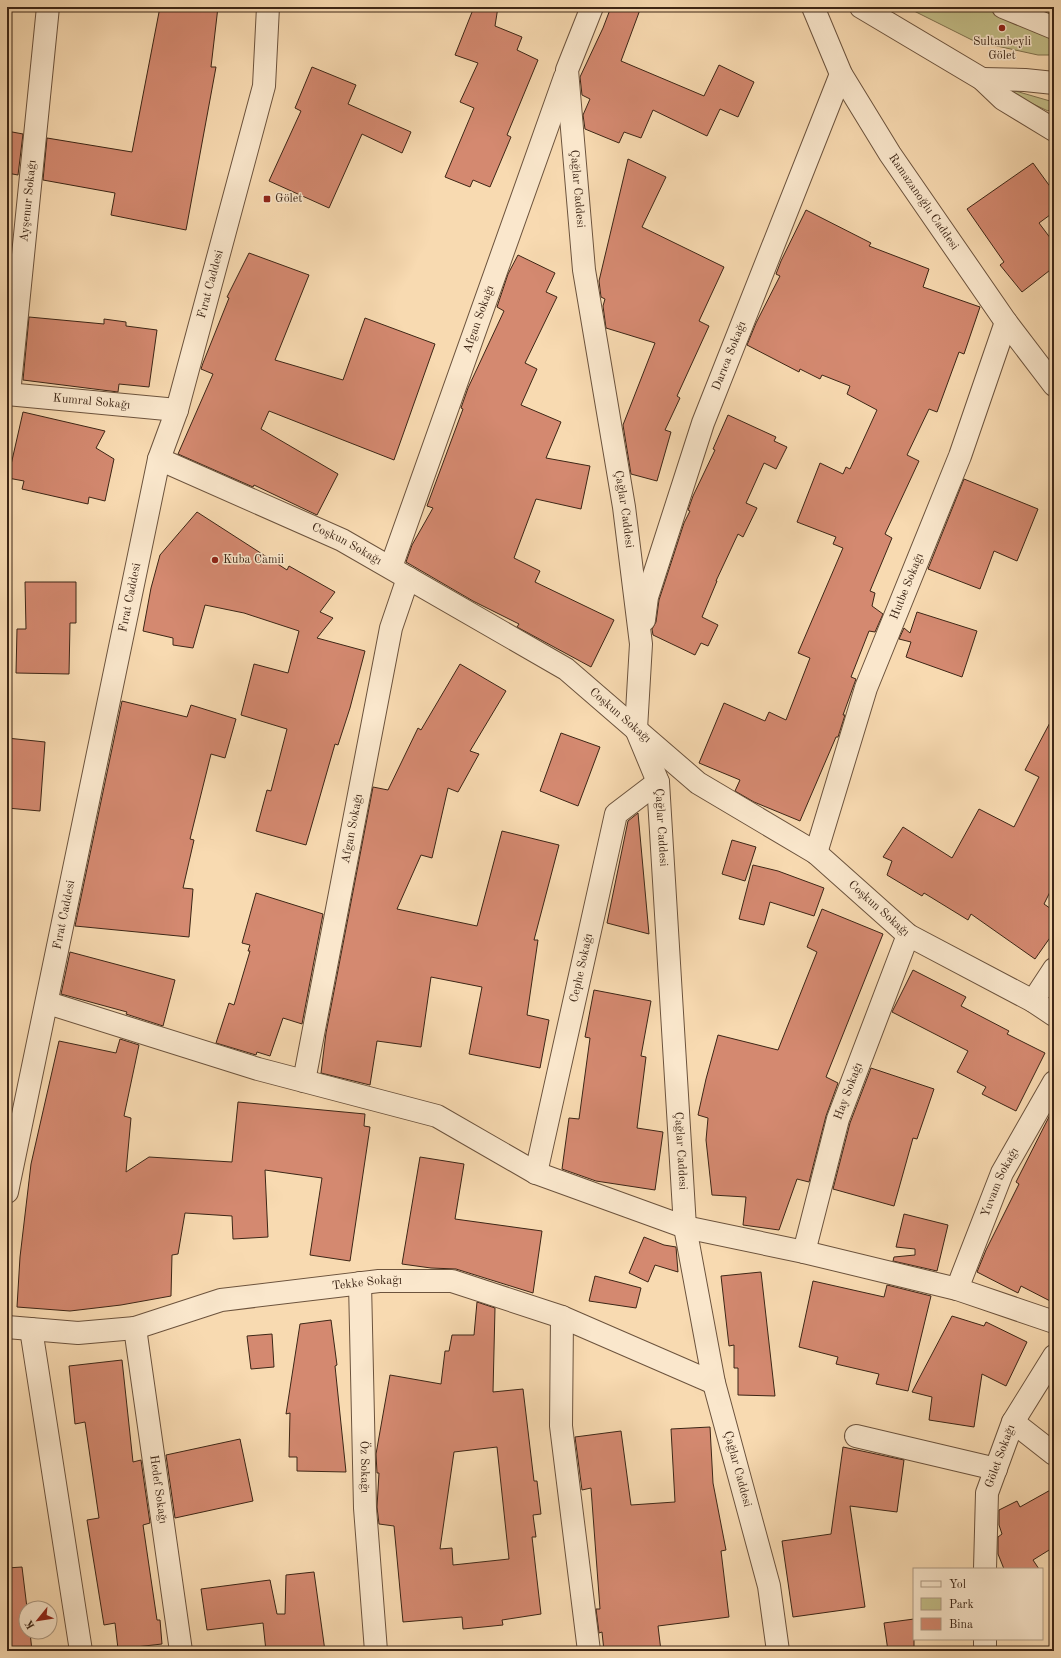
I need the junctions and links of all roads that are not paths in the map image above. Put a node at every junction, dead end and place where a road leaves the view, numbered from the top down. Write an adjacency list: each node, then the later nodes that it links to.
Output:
1 (48, 7): 15 (street, Ayşenur Sokağı)
2 (268, 7): 16 (street, Fırat Caddesi)
3 (592, 7): 8 (street, Çağlar Caddesi)
4 (813, 7): 9 (street, Ramazanoğlu Caddesi)
5 (861, 7): 10 (street)
6 (1003, 7): 7 (street)
7 (1054, 28)
8 (567, 70): 18 (street, Afgan Sokağı); 19 (street, Çağlar Caddesi)
9 (841, 74): 13 (street, Ramazanoğlu Caddesi); 19 (street, Darıca Sokağı)
10 (982, 79): 11 (street); 12 (street)
11 (1054, 83)
12 (1054, 130)
13 (1006, 322): 14 (street, Ramazanoğlu Caddesi); 22 (street, Hutbe Sokağı)
14 (1054, 385)
15 (8, 394): 16 (street, Kumral Sokağı)
16 (177, 410): 17 (street, Fırat Caddesi)
17 (159, 459): 18 (street, Coşkun Sokağı); 26 (street, Fırat Caddesi)
18 (399, 573): 20 (street, Coşkun Sokağı); 28 (street, Afgan Sokağı)
19 (640, 644): 20 (street, Çağlar Caddesi)
20 (636, 729): 21 (street, Çağlar Caddesi); 22 (street, Coşkun Sokağı)
21 (658, 782): 30 (street, Cephe Sokağı); 32 (street, Çağlar Caddesi)
22 (816, 853): 23 (street, Coşkun Sokağı)
23 (908, 935): 25 (street, Coşkun Sokağı); 33 (street, Hay Sokağı)
24 (1054, 970): 25 (street)
25 (1033, 1001): 27 (street, Coşkun Sokağı)
26 (48, 1003): 28 (street); 31 (street, Fırat Caddesi)
27 (1054, 1015)
28 (304, 1081): 30 (street)
29 (1054, 1082): 35 (street, Yuvam Sokağı)
30 (536, 1173): 32 (street)
31 (7, 1192)
32 (686, 1227): 33 (street); 42 (street, Çağlar Caddesi)
33 (804, 1252): 35 (street)
34 (360, 1283): 36 (street, Tekke Sokağı); 39 (street, Tekke Sokağı); 51 (street, Öz Sokağı)
35 (957, 1289): 37 (street)
36 (562, 1316): 42 (street, Tekke Sokağı); 52 (street)
37 (1054, 1322)
38 (7, 1327): 40 (street, Tekke Sokağı)
39 (135, 1328): 40 (street, Tekke Sokağı); 50 (street, Hedef Sokağı)
40 (31, 1329): 49 (street)
41 (1054, 1356): 43 (street, Gölet Sokağı)
42 (714, 1383): 53 (street, Çağlar Caddesi)
43 (1013, 1422): 45 (street); 46 (street, Gölet Sokağı)
44 (856, 1436): 46 (street)
45 (1054, 1454)
46 (996, 1469): 47 (street, Gölet Sokağı)
47 (985, 1568)
48 (985, 1640): 54 (street)
49 (81, 1651)
50 (182, 1651)
51 (376, 1651)
52 (589, 1651)
53 (778, 1651)
54 (985, 1651)

